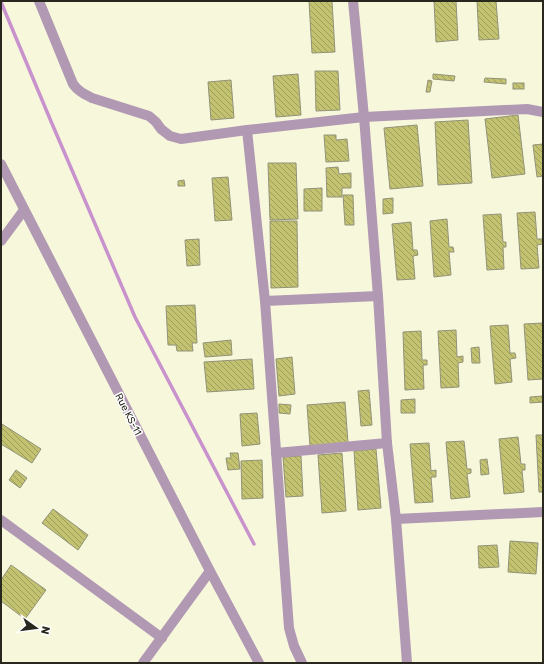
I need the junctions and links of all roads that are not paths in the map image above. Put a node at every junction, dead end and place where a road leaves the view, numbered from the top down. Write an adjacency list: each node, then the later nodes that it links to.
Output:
1 (39, 1): 5 (street)
2 (353, 1): 4 (street)
3 (543, 112): 4 (street)
4 (364, 118): 5 (street); 9 (street)
5 (247, 130): 10 (street)
6 (1, 164): 7 (street, Rue KS-11)
7 (24, 210): 8 (street); 16 (street, Rue KS-11)
8 (1, 241)
9 (378, 296): 10 (street); 11 (street)
10 (265, 301): 12 (street)
11 (387, 443): 12 (street); 15 (street)
12 (276, 453): 20 (street)
13 (543, 512): 15 (street)
14 (1, 520): 17 (street)
15 (396, 520): 21 (street)
16 (210, 571): 17 (street); 19 (street, Rue KS-11)
17 (162, 638): 18 (street)
18 (143, 663)
19 (259, 663)
20 (302, 663)
21 (407, 663)

